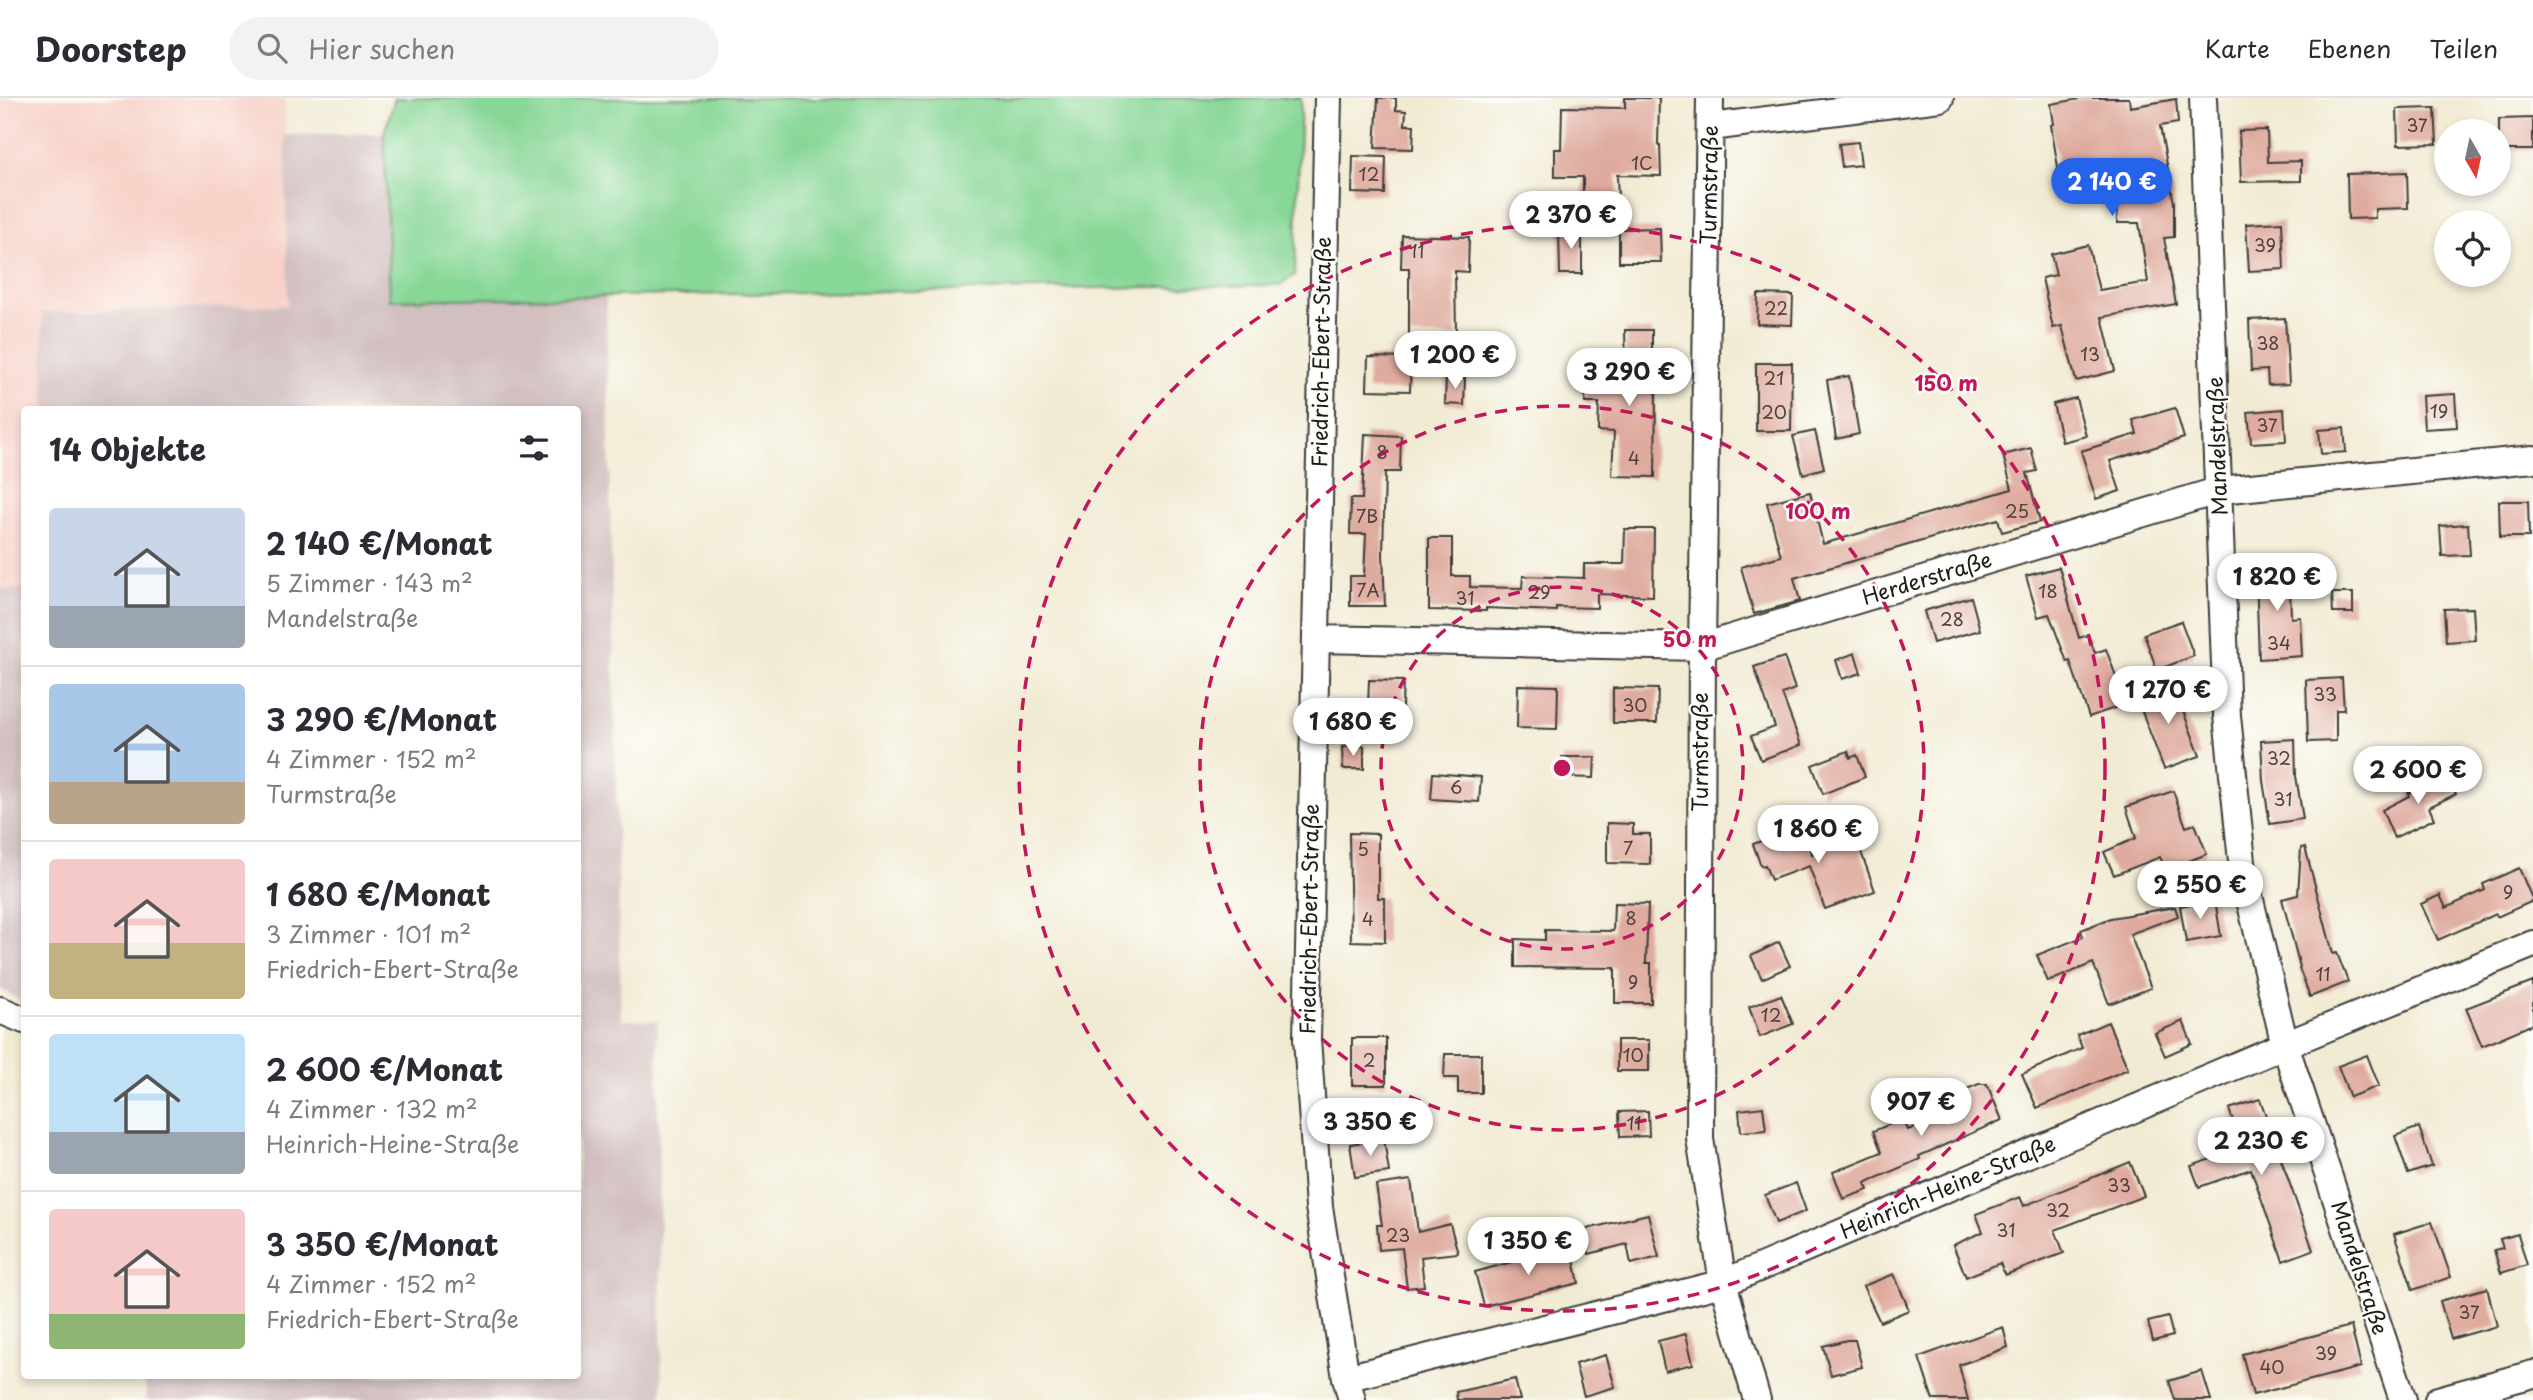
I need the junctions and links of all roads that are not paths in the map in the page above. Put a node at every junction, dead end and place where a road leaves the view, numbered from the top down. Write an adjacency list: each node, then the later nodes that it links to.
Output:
1 (1328, 98): 8 (street, Friedrich-Ebert-Straße)
2 (1710, 98): 5 (street, Turmstraße)
3 (1940, 98): 5 (street)
4 (2203, 98): 7 (street, Mandelstraße)
5 (1711, 127): 9 (street, Turmstraße)
6 (2533, 459): 7 (street, Herderstraße)
7 (2220, 490): 9 (street, Herderstraße); 13 (street, Mandelstraße)
8 (1317, 639): 9 (street, Herderstraße); 16 (street, Friedrich-Ebert-Straße)
9 (1702, 647): 14 (street, Turmstraße)
10 (2533, 944): 13 (street, Heinrich-Heine-Straße)
11 (0, 1010): 12 (street)
12 (21, 1019)
13 (2285, 1045): 14 (street, Heinrich-Heine-Straße); 18 (street, Mandelstraße)
14 (1723, 1283): 16 (street, Heinrich-Heine-Straße); 17 (street, Turmstraße)
15 (2533, 1374): 19 (street)
16 (1349, 1389)
17 (1757, 1400)
18 (2403, 1400)
19 (2438, 1400)

